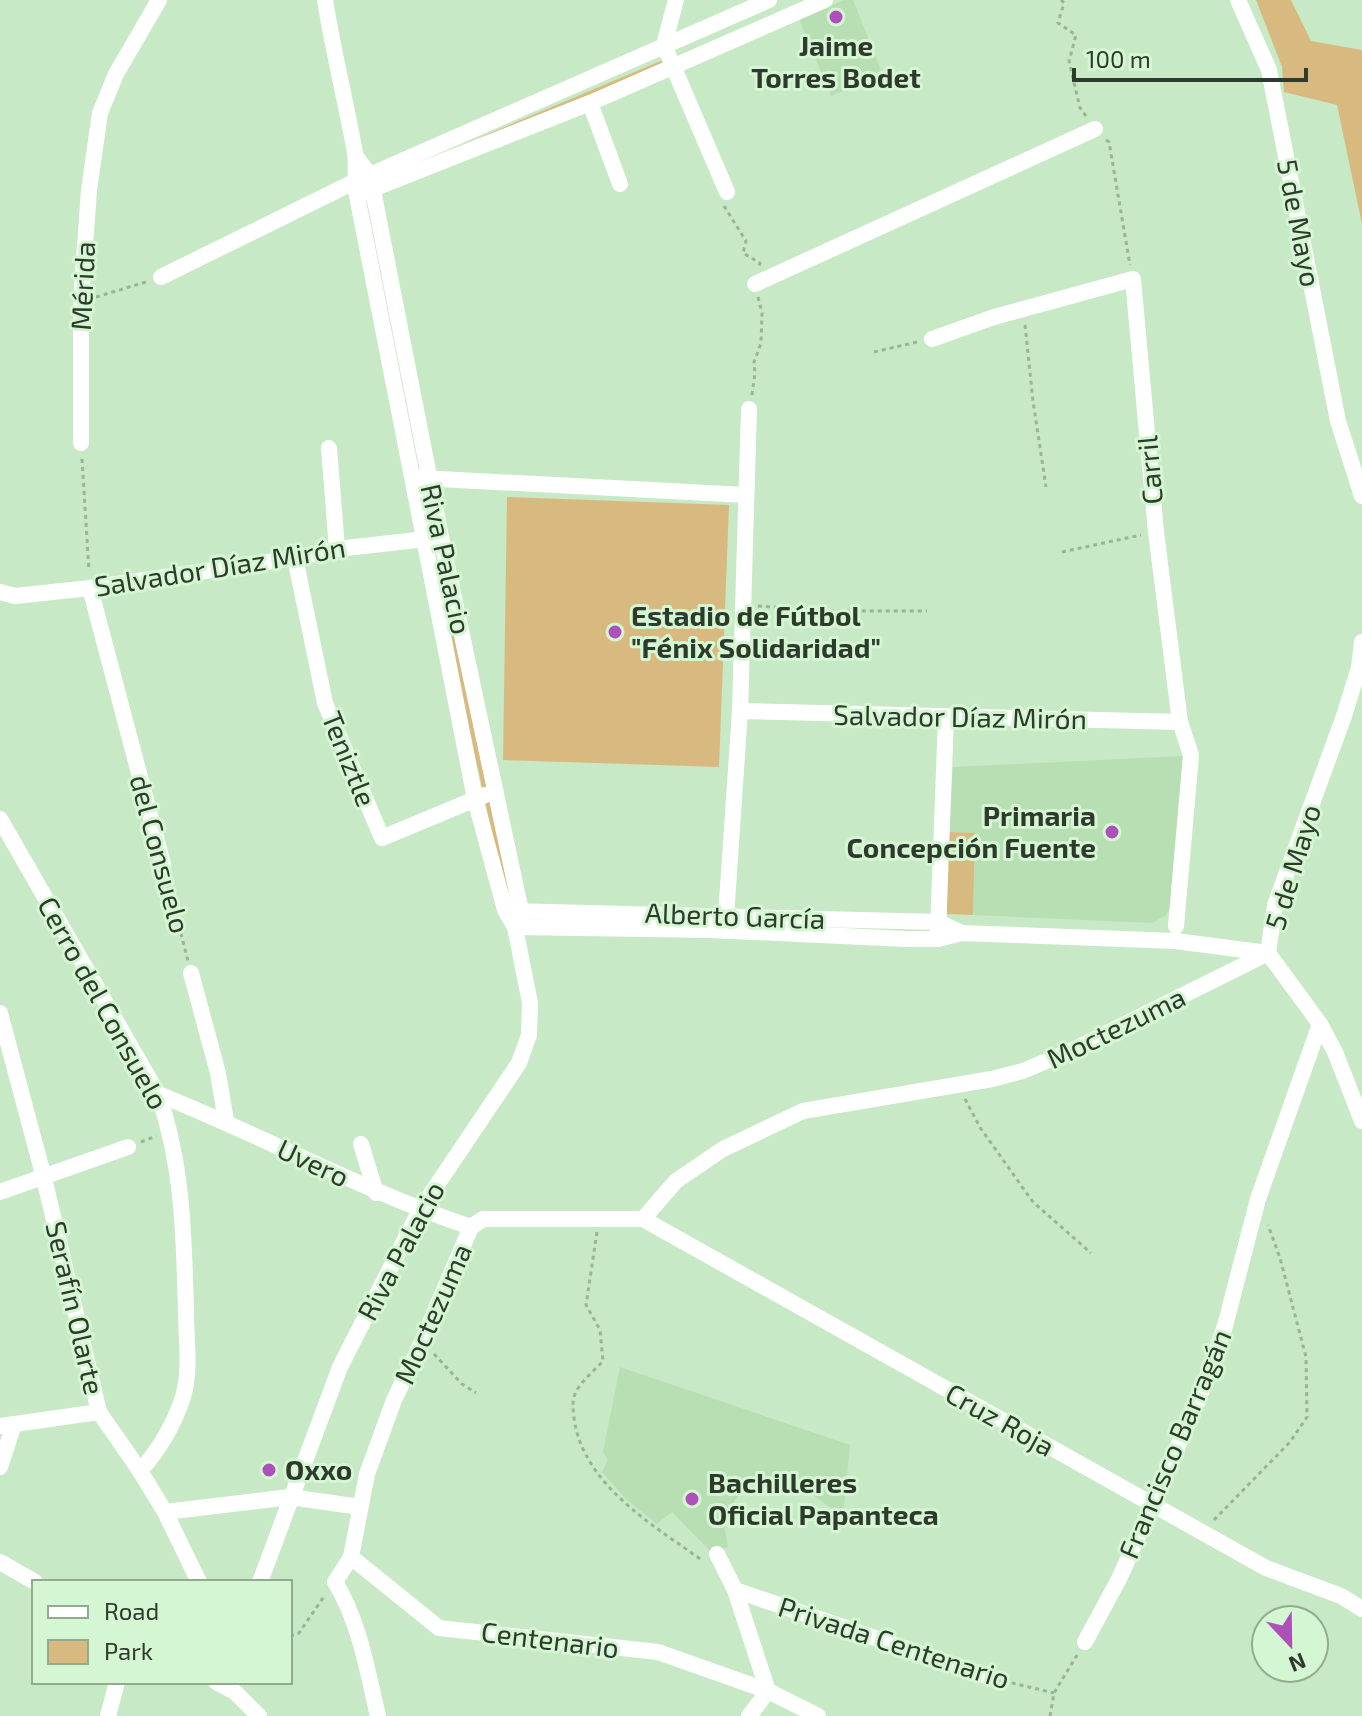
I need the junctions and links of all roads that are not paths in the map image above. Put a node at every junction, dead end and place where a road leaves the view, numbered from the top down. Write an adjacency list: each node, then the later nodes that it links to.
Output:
1 (159, 0): 20 (street, Mérida)
2 (325, 0): 14 (street, Riva Palacio)
3 (676, 0): 7 (street)
4 (769, 0): 7 (street)
5 (825, 0): 8 (street)
6 (1238, 0): 25 (street, 5 de Mayo)
7 (664, 45): 8 (street); 9 (street)
8 (673, 67): 10 (street); 15 (street)
9 (555, 93): 11 (street); 14 (street)
10 (590, 103): 11 (street); 13 (street)
11 (564, 114): 14 (street)
12 (1095, 129): 17 (street)
13 (620, 184)
14 (363, 186): 16 (street); 22 (street, Riva Palacio); 23 (street, Riva Palacio)
15 (727, 192)
16 (161, 277)
17 (755, 284)
18 (932, 339): 34 (street, Carril)
19 (749, 409): 24 (street)
20 (81, 443)
21 (329, 448): 27 (street)
22 (412, 478): 23 (street); 26 (street, Riva Palacio)
23 (430, 479): 24 (street); 26 (street, Riva Palacio)
24 (746, 495): 32 (street)
25 (1362, 496)
26 (433, 538): 27 (street, Salvador Díaz Mirón); 35 (street, Riva Palacio); 36 (street, Riva Palacio)
27 (337, 549): 28 (street, Salvador Díaz Mirón)
28 (295, 558): 29 (street, Salvador Díaz Mirón); 36 (street, Teniztle)
29 (90, 588): 30 (street, Salvador Díaz Mirón); 38 (street, del Consuelo)
30 (0, 592)
31 (1362, 642): 43 (street, 5 de Mayo)
32 (740, 711): 33 (street, Salvador Díaz Mirón); 40 (street)
33 (946, 717): 34 (street, Salvador Díaz Mirón); 42 (street)
34 (1180, 722): 41 (street, Carril)
35 (495, 792): 36 (street, Teniztle); 39 (street, Riva Palacio)
36 (475, 799): 39 (street, Riva Palacio)
37 (0, 819): 47 (street, Cerro del Consuelo)
38 (163, 864)
39 (514, 916): 40 (street, Alberto García); 55 (street, Riva Palacio)
40 (725, 923): 42 (street, Alberto García)
41 (1176, 926)
42 (938, 930): 43 (street, Alberto García)
43 (1268, 953): 46 (street, 5 de Mayo); 56 (street, Moctezuma)
44 (191, 973): 48 (street, del Consuelo)
45 (0, 1013): 52 (street, Serafín Olarte)
46 (1320, 1024): 49 (street, 5 de Mayo); 63 (street, Francisco Barragán)
47 (158, 1094): 48 (street, Uvero); 61 (street, Cerro del Consuelo)
48 (226, 1121): 54 (street, Uvero)
49 (1362, 1121)
50 (361, 1144): 54 (street)
51 (128, 1147): 52 (street)
52 (44, 1178): 53 (street); 58 (street, Serafín Olarte)
53 (0, 1192)
54 (376, 1193): 55 (street, Uvero)
55 (420, 1210): 57 (street, Uvero); 62 (street, Riva Palacio)
56 (643, 1219): 57 (street, Moctezuma); 63 (street, Cruz Roja)
57 (471, 1227): 64 (street, Moctezuma)
58 (99, 1412): 59 (street); 61 (street, Serafín Olarte)
59 (7, 1425): 60 (street)
60 (0, 1467)
61 (140, 1471): 65 (street, Serafín Olarte)
62 (290, 1497): 64 (street); 65 (street); 71 (street, Riva Palacio)
63 (1150, 1504): 73 (street, Cruz Roja); 74 (street, Francisco Barragán)
64 (360, 1507): 66 (street, Moctezuma)
65 (165, 1512): 70 (street, Serafín Olarte)
66 (351, 1557): 78 (street, Centenario); 81 (street, Moctezuma)
67 (720, 1560): 72 (street)
68 (0, 1562): 69 (street)
69 (32, 1580)
70 (198, 1580)
71 (261, 1580)
72 (735, 1590): 75 (street, Privada Centenario); 78 (street)
73 (1362, 1609)
74 (1085, 1642)
75 (989, 1677)
76 (116, 1684): 79 (street)
77 (235, 1687): 80 (street)
78 (768, 1691): 82 (street); 83 (street, Centenario)
79 (108, 1716)
80 (259, 1716)
81 (378, 1716)
82 (749, 1716)
83 (818, 1716)

